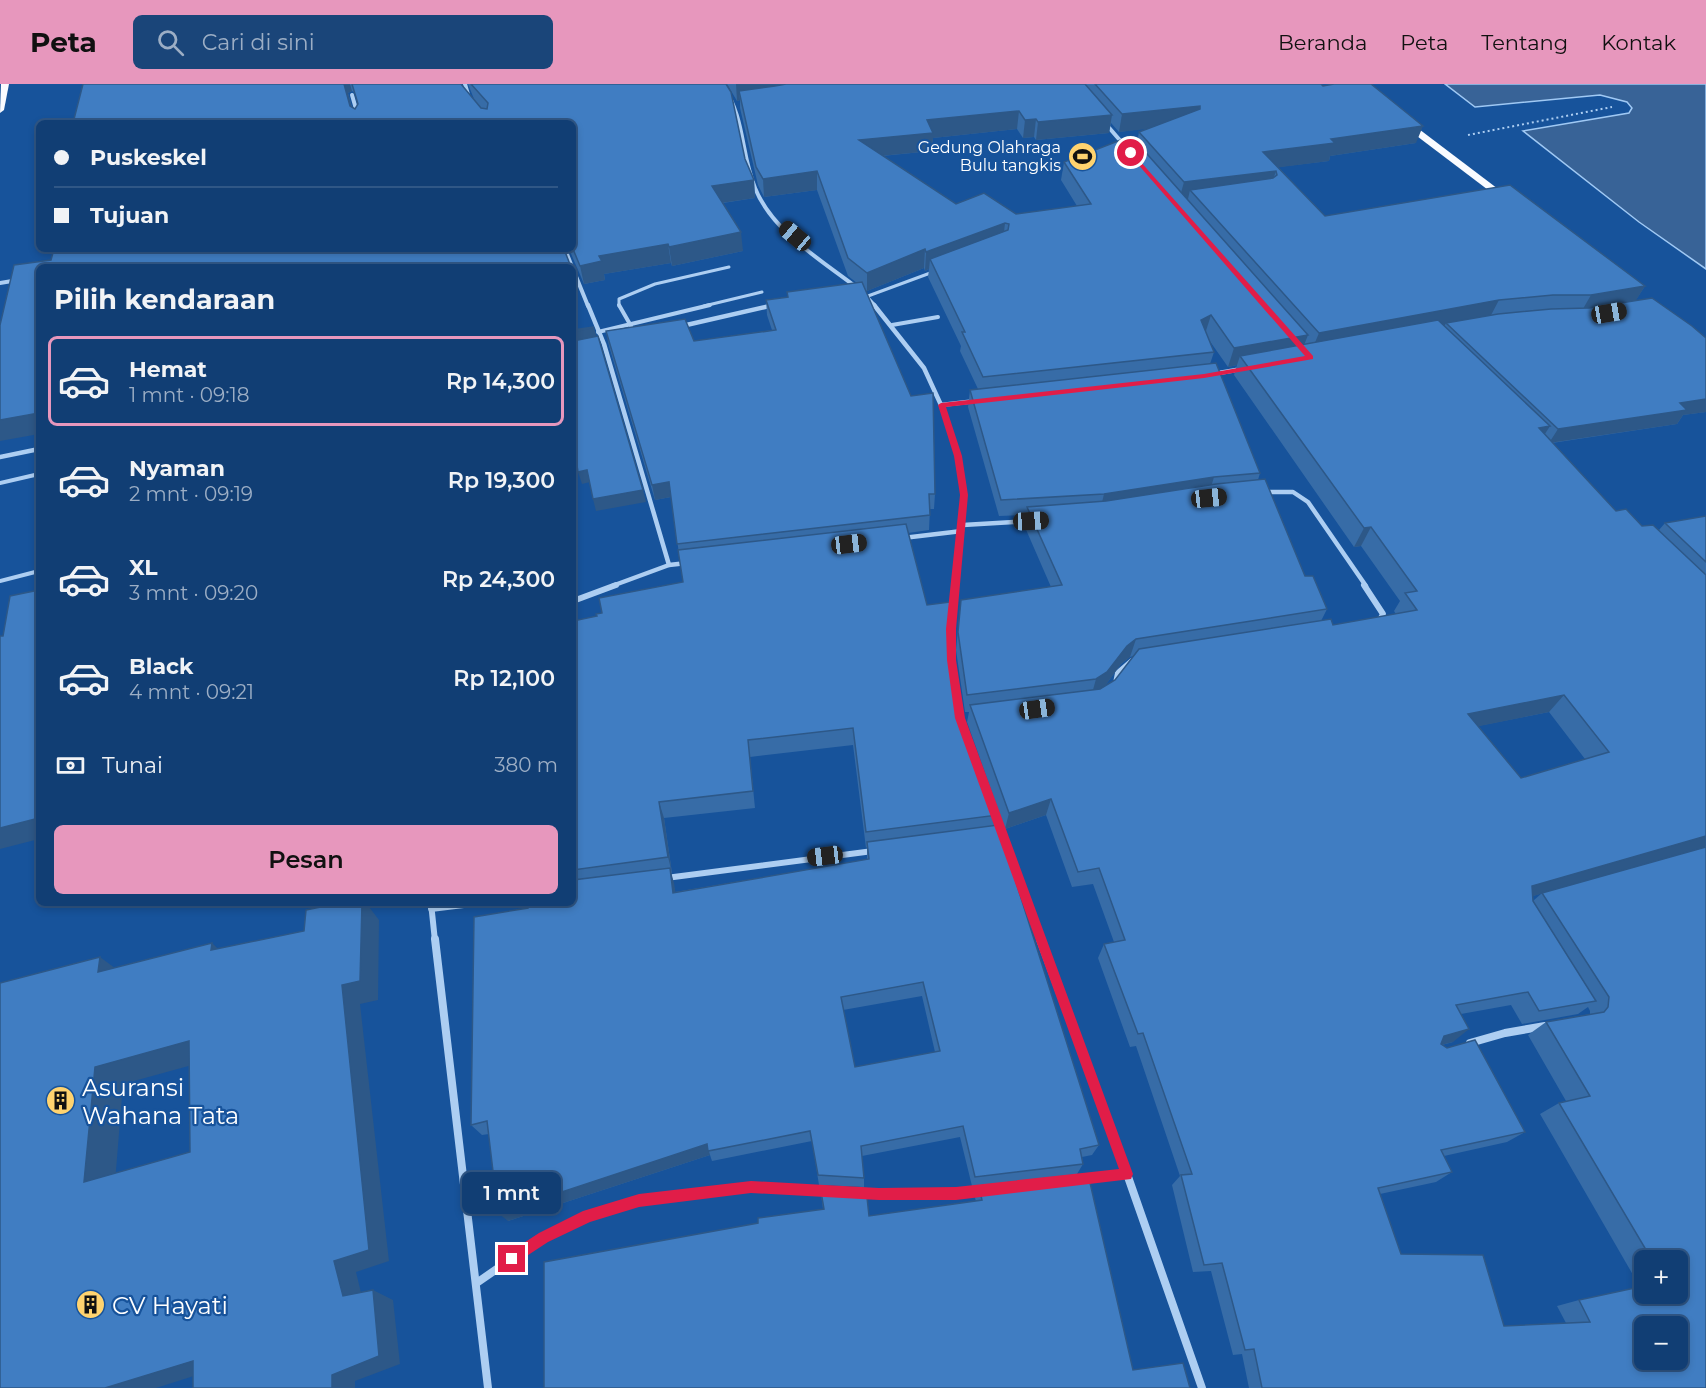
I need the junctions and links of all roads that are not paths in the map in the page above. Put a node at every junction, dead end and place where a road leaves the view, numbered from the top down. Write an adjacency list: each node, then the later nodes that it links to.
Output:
1 (5, 84): 6 (main road)
2 (465, 84): 5 (street)
3 (722, 84): 17 (street)
4 (352, 95): 9 (street)
5 (470, 101)
6 (0, 110)
7 (1397, 117): 11 (main road)
8 (1101, 118): 10 (street)
9 (359, 120)
10 (1131, 153)
11 (1516, 207)
12 (729, 267): 24 (lane)
13 (941, 269): 20 (lane)
14 (576, 276): 26 (street)
15 (29, 278): 16 (street)
16 (0, 283)
17 (854, 286): 18 (street); 20 (street)
18 (843, 289)
19 (762, 292): 24 (lane)
20 (868, 296): 23 (street)
21 (786, 302): 25 (street)
22 (938, 317): 23 (lane)
23 (892, 324): 33 (street)
24 (631, 326): 26 (lane)
25 (672, 328)
26 (598, 332): 28 (street)
27 (615, 342): 28 (street)
28 (604, 344): 29 (street); 43 (street)
29 (594, 346)
30 (1251, 368): 31 (street)
31 (1204, 376)
32 (986, 400): 33 (street)
33 (941, 405): 40 (street)
34 (36, 450): 35 (street)
35 (0, 457)
36 (36, 475): 37 (lane)
37 (0, 483)
38 (1255, 493): 47 (street)
39 (1042, 520): 40 (street)
40 (963, 528): 41 (street); 49 (street)
41 (892, 540)
42 (692, 562): 43 (street)
43 (669, 565): 46 (street)
44 (36, 572): 45 (lane)
45 (0, 581)
46 (576, 600)
47 (1370, 625)
48 (1138, 660): 50 (street)
49 (953, 677)
50 (1113, 690)
51 (990, 803): 52 (street)
52 (1002, 834): 53 (street); 59 (street)
53 (990, 836)
54 (885, 849): 55 (street)
55 (662, 879)
56 (431, 906): 64 (street)
57 (1552, 1025): 58 (street)
58 (1460, 1046)
59 (1127, 1174): 60 (street); 66 (street)
60 (1070, 1181)
61 (990, 1190): 63 (street)
62 (837, 1191): 64 (street)
63 (847, 1192)
64 (478, 1282): 65 (street)
65 (488, 1388)
66 (1202, 1388)

